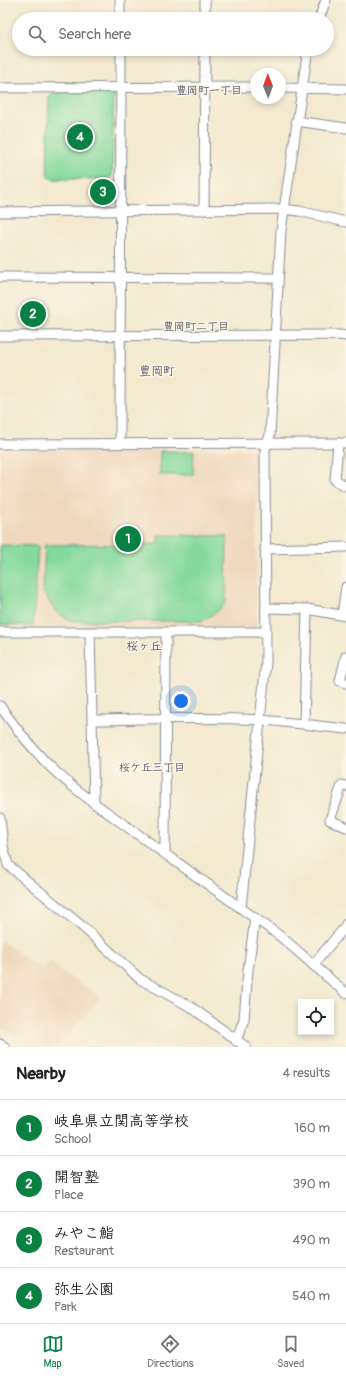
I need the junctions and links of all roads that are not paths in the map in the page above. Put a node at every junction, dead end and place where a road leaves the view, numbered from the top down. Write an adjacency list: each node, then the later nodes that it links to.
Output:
1 (120, 0): 4 (street)
2 (205, 0): 5 (street)
3 (326, 0): 6 (street)
4 (120, 12)
5 (205, 12)
6 (322, 12)
7 (121, 56): 13 (street)
8 (204, 56): 10 (street)
9 (307, 56): 15 (street)
10 (204, 87): 11 (street); 13 (street); 20 (street)
11 (250, 87)
12 (0, 88): 13 (street)
13 (121, 88): 21 (street)
14 (286, 88): 15 (street)
15 (301, 88): 16 (street); 17 (street)
16 (346, 89)
17 (296, 121): 18 (street); 19 (street)
18 (346, 128)
19 (283, 209): 20 (street); 23 (street); 26 (street)
20 (204, 210): 21 (street)
21 (120, 211): 22 (street); 25 (street)
22 (0, 212)
23 (346, 222)
24 (0, 277): 25 (street)
25 (120, 277): 26 (street); 28 (street)
26 (278, 278): 29 (street)
27 (0, 336): 28 (street)
28 (120, 336): 29 (street); 31 (street)
29 (274, 336): 30 (street); 32 (street)
30 (346, 336)
31 (120, 443): 32 (street); 34 (street)
32 (268, 443): 33 (street); 37 (street)
33 (342, 443): 35 (street)
34 (0, 444)
35 (346, 486)
36 (346, 547): 37 (street)
37 (265, 549): 39 (street)
38 (346, 587): 41 (street)
39 (266, 608): 40 (street); 43 (street)
40 (307, 609): 41 (street); 52 (street)
41 (344, 616)
42 (0, 632): 44 (street)
43 (266, 632): 45 (street); 51 (street)
44 (90, 633): 45 (street); 50 (street)
45 (166, 633): 49 (street)
46 (346, 656): 47 (street)
47 (346, 683)
48 (0, 706): 55 (street)
49 (166, 719): 50 (street); 51 (street); 58 (street)
50 (93, 720): 55 (street)
51 (260, 720): 52 (street); 61 (street)
52 (304, 724): 53 (street)
53 (346, 729)
54 (346, 786): 57 (street)
55 (94, 802): 58 (street)
56 (0, 818): 60 (street)
57 (346, 827)
58 (165, 853): 61 (street)
59 (0, 859): 60 (street)
60 (8, 865): 66 (street)
61 (242, 908): 62 (street)
62 (255, 918): 64 (street); 66 (street)
63 (346, 926): 64 (street)
64 (313, 965): 65 (street)
65 (346, 993)
66 (236, 1040): 69 (street)
67 (0, 1044): 68 (street)
68 (5, 1047)
69 (246, 1047)

